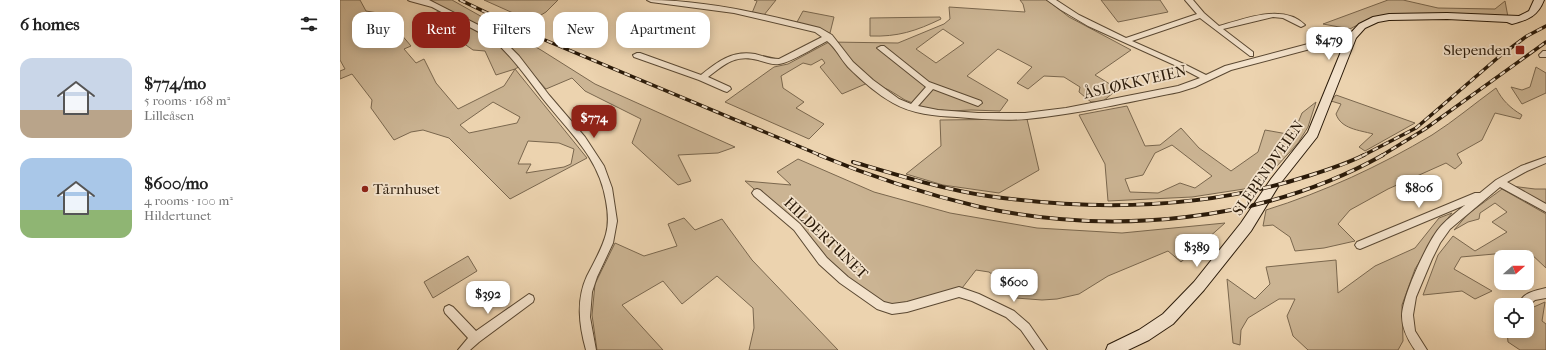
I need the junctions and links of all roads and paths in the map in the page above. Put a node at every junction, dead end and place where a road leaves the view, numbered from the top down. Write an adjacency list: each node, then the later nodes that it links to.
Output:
1 (412, 0): 6 (street)
2 (651, 0): 11 (street, ÅSLØKKVEIEN)
3 (1051, 0): 12 (street)
4 (1188, 0): 7 (street)
5 (1539, 0): 10 (main road, SLEPENDVEIEN)
6 (428, 3): 34 (street)
7 (1201, 15): 9 (street); 12 (street)
8 (1301, 25): 9 (street)
9 (1218, 28): 14 (street)
10 (1352, 36): 17 (street, ÅSLØKKVEIEN); 36 (main road, SLEPENDVEIEN)
11 (829, 37): 16 (street); 21 (street, ÅSLØKKVEIEN)
12 (1126, 41): 17 (street)
13 (882, 48): 18 (street)
14 (1250, 54)
15 (637, 55): 16 (street)
16 (702, 78): 19 (street)
17 (1205, 78): 21 (street, ÅSLØKKVEIEN)
18 (931, 86): 20 (street); 21 (street)
19 (727, 89)
20 (978, 103)
21 (912, 108)
22 (1546, 160): 23 (street)
23 (1499, 182): 24 (street); 26 (street)
24 (1486, 192): 27 (street); 37 (street)
25 (757, 193): 35 (street, HILDERTUNET)
26 (1546, 208)
27 (1360, 245)
28 (1546, 293): 29 (street)
29 (1530, 298)
30 (529, 299): 32 (street)
31 (449, 310): 32 (street)
32 (475, 338): 33 (street)
33 (463, 350)
34 (591, 350)
35 (1042, 350)
36 (1113, 350)
37 (1422, 350)

